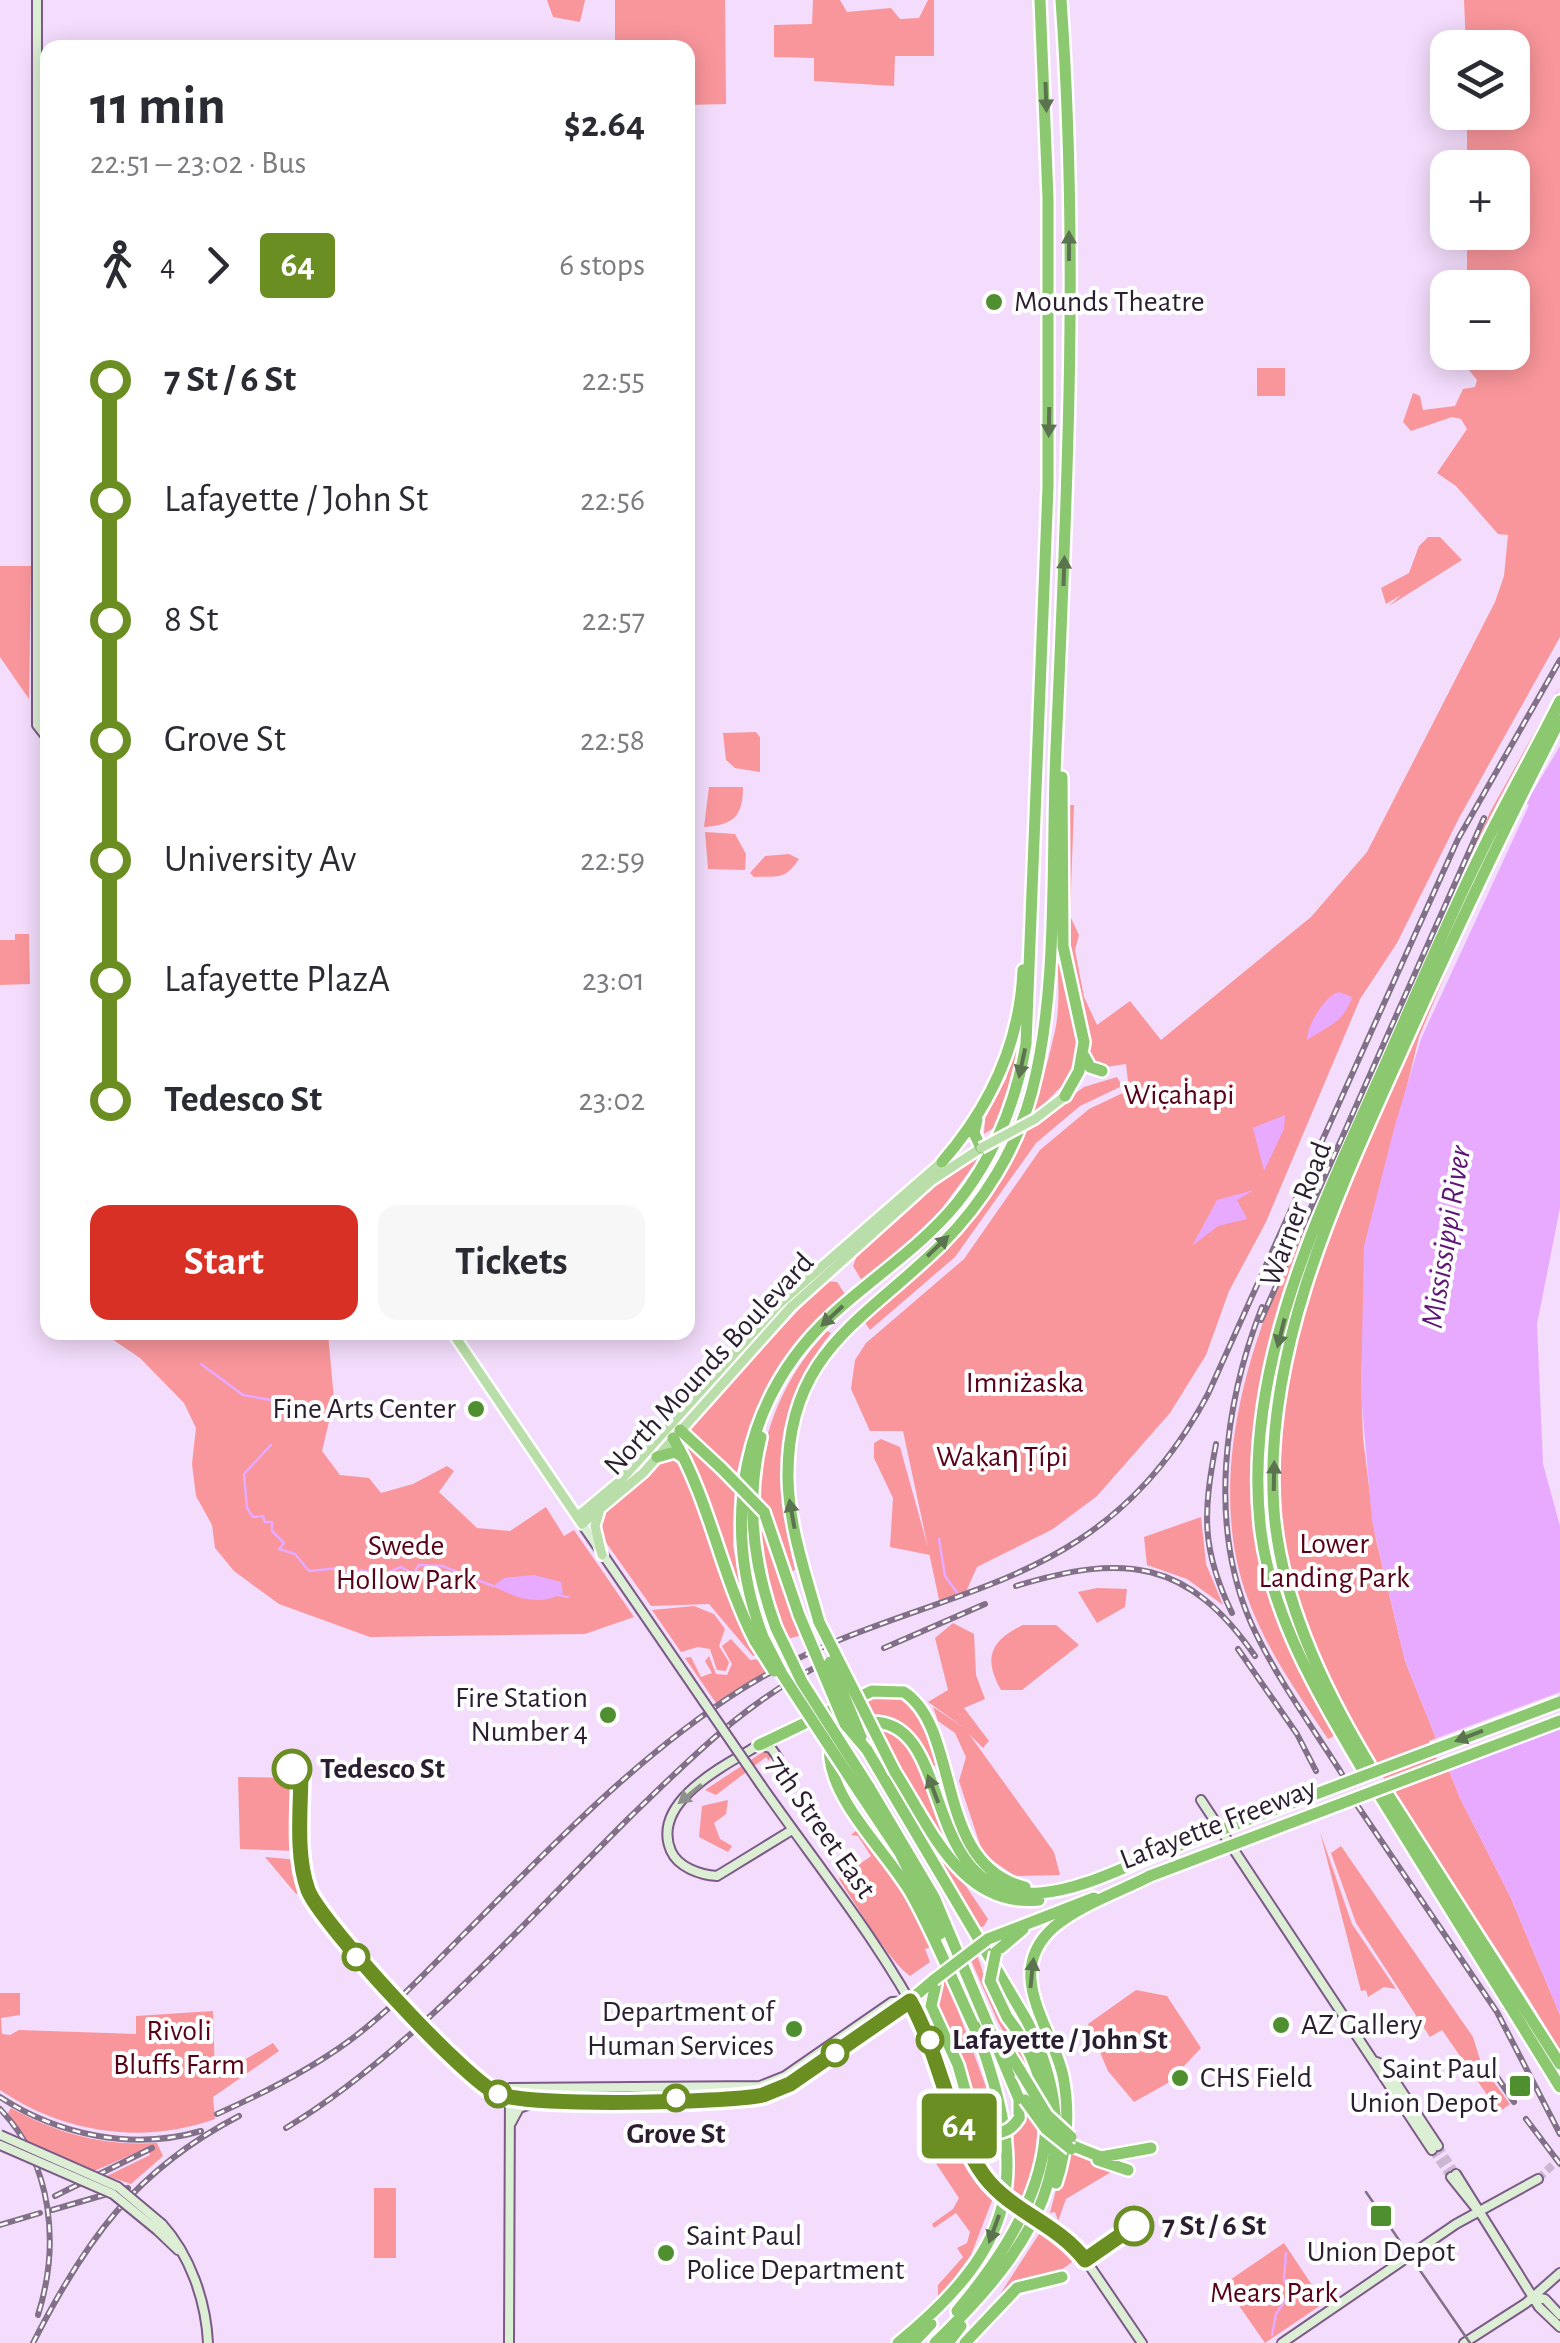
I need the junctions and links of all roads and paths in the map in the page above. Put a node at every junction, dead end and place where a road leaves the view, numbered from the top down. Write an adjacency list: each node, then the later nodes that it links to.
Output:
1 (37, 0): 8 (main road)
2 (1040, 0): 4 (highway, one-way to 4)
3 (1061, 0): 5 (highway, one-way to 3)
4 (1042, 652): 12 (highway); 17 (highway, one-way to 17)
5 (1060, 669): 9 (highway); 24 (highway, one-way to 5)
6 (1560, 701): 7 (highway, Warner Road, one-way to 7)
7 (1560, 720)
8 (40, 727)
9 (1084, 1050): 10 (highway); 11 (highway)
10 (1102, 1071)
11 (1065, 1096): 13 (main road, North Mounds Boulevard, bridge)
12 (981, 1110): 13 (highway); 14 (highway)
13 (981, 1148): 15 (main road, North Mounds Boulevard)
14 (942, 1162): 15 (main road, North Mounds Boulevard)
15 (834, 1261): 18 (main road, North Mounds Boulevard); 22 (main road, North Mounds Boulevard)
16 (457, 1340): 22 (main road, 7th Street East)
17 (776, 1385): 25 (highway); 31 (highway, bridge)
18 (677, 1434): 19 (main road, North Mounds Boulevard); 20 (highway); 29 (highway, bridge)
19 (658, 1457): 20 (highway); 21 (main road, North Mounds Boulevard)
20 (687, 1461): 25 (highway)
21 (599, 1513): 22 (main road, North Mounds Boulevard); 23 (main road)
22 (579, 1521): 23 (main road, 7th Street East)
23 (605, 1559): 34 (main road, 7th Street East, bridge)
24 (817, 1615): 29 (highway, bridge); 36 (highway, bridge)
25 (759, 1639): 31 (highway, bridge)
26 (1560, 1702): 35 (highway, Lafayette Freeway, one-way to 35, bridge)
27 (1560, 1720): 37 (highway, Lafayette Freeway, bridge)
28 (760, 1745): 30 (main road); 34 (main road, one-way to 34); 36 (highway)
29 (867, 1750): 33 (highway)
30 (778, 1758)
31 (864, 1790): 40 (highway); 42 (highway)
32 (1201, 1800): 51 (main road)
33 (908, 1824): 41 (highway); 55 (highway)
34 (792, 1830): 39 (main road, 7th Street East)
35 (1145, 1859): 36 (highway); 36 (highway, Lafayette Freeway)
36 (1042, 1893): 40 (highway, one-way to 40)
37 (1047, 1921): 38 (highway, Lafayette Freeway, bridge); 55 (highway, one-way to 37); 69 (highway, bridge)
38 (935, 1982): 39 (highway); 42 (highway, bridge)
39 (910, 2001): 46 (main road); 46 (main road); 73 (main road, 7th Street East, bridge)
40 (977, 2033): 58 (highway, one-way to 58)
41 (1000, 2038): 45 (highway); 49 (highway, bridge)
42 (1004, 2064): 45 (highway)
43 (1560, 2064): 44 (highway)
44 (1560, 2087)
45 (1024, 2095): 49 (highway, bridge)
46 (510, 2127): 66 (main road)
47 (0, 2135): 57 (main road, bridge)
48 (0, 2144): 57 (main road, bridge)
49 (1071, 2144): 50 (highway); 52 (highway)
50 (1151, 2148)
51 (1435, 2148)
52 (1128, 2170)
53 (1454, 2176): 56 (main road)
54 (1538, 2178): 56 (main road)
55 (1045, 2199): 60 (highway)
56 (1479, 2212): 62 (main road); 74 (main road)
57 (160, 2227): 65 (main road)
58 (974, 2270): 67 (highway); 68 (highway)
59 (1560, 2273): 62 (main road)
60 (1001, 2275): 70 (highway); 71 (highway)
61 (1062, 2277): 72 (highway)
62 (1534, 2296): 63 (main road); 64 (main road); 75 (main road)
63 (1560, 2315)
64 (1560, 2327)
65 (208, 2343)
66 (509, 2343)
67 (898, 2343)
68 (912, 2343)
69 (927, 2343)
70 (935, 2343)
71 (948, 2343)
72 (965, 2343)
73 (1142, 2343)
74 (1282, 2343)
75 (1464, 2343)

